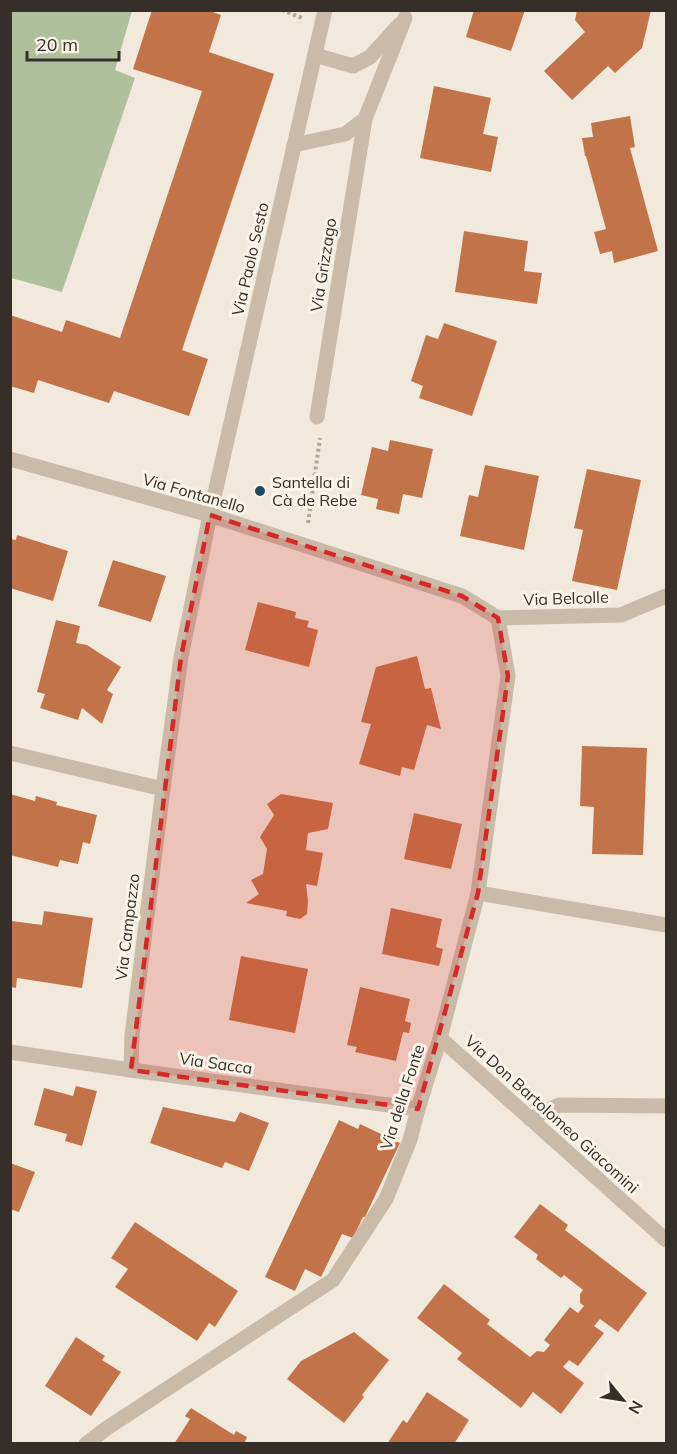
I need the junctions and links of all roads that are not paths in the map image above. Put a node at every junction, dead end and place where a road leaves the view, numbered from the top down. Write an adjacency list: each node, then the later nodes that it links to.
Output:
1 (325, 10): 3 (street, Via Paolo Sesto)
2 (408, 14): 3 (street, Via Grizzago); 4 (street, Via Grizzago)
3 (315, 55): 5 (street, Via Paolo Sesto)
4 (365, 118): 5 (street); 6 (street, Via Grizzago)
5 (294, 145): 8 (street, Via Paolo Sesto)
6 (317, 417)
7 (10, 459): 8 (street, Via Fontanello)
8 (210, 515): 10 (street, Via Fontanello); 12 (street, Via Campazzo)
9 (666, 596): 10 (street, Via Belcolle)
10 (498, 618): 13 (street, Via della Fonte)
11 (10, 753): 12 (street)
12 (163, 789): 17 (street, Via Campazzo)
13 (478, 893): 14 (street); 15 (street, Via della Fonte)
14 (666, 925)
15 (440, 1038): 19 (street, Via della Fonte); 20 (street, Via Don Bartolomeo Giacomini)
16 (10, 1052): 17 (street, Via Sacca)
17 (131, 1070): 19 (street, Via Sacca)
18 (666, 1106): 20 (street)
19 (418, 1108): 22 (street, Via della Fonte)
20 (530, 1119): 21 (street, Via Don Bartolomeo Giacomini)
21 (666, 1240)
22 (86, 1443)

